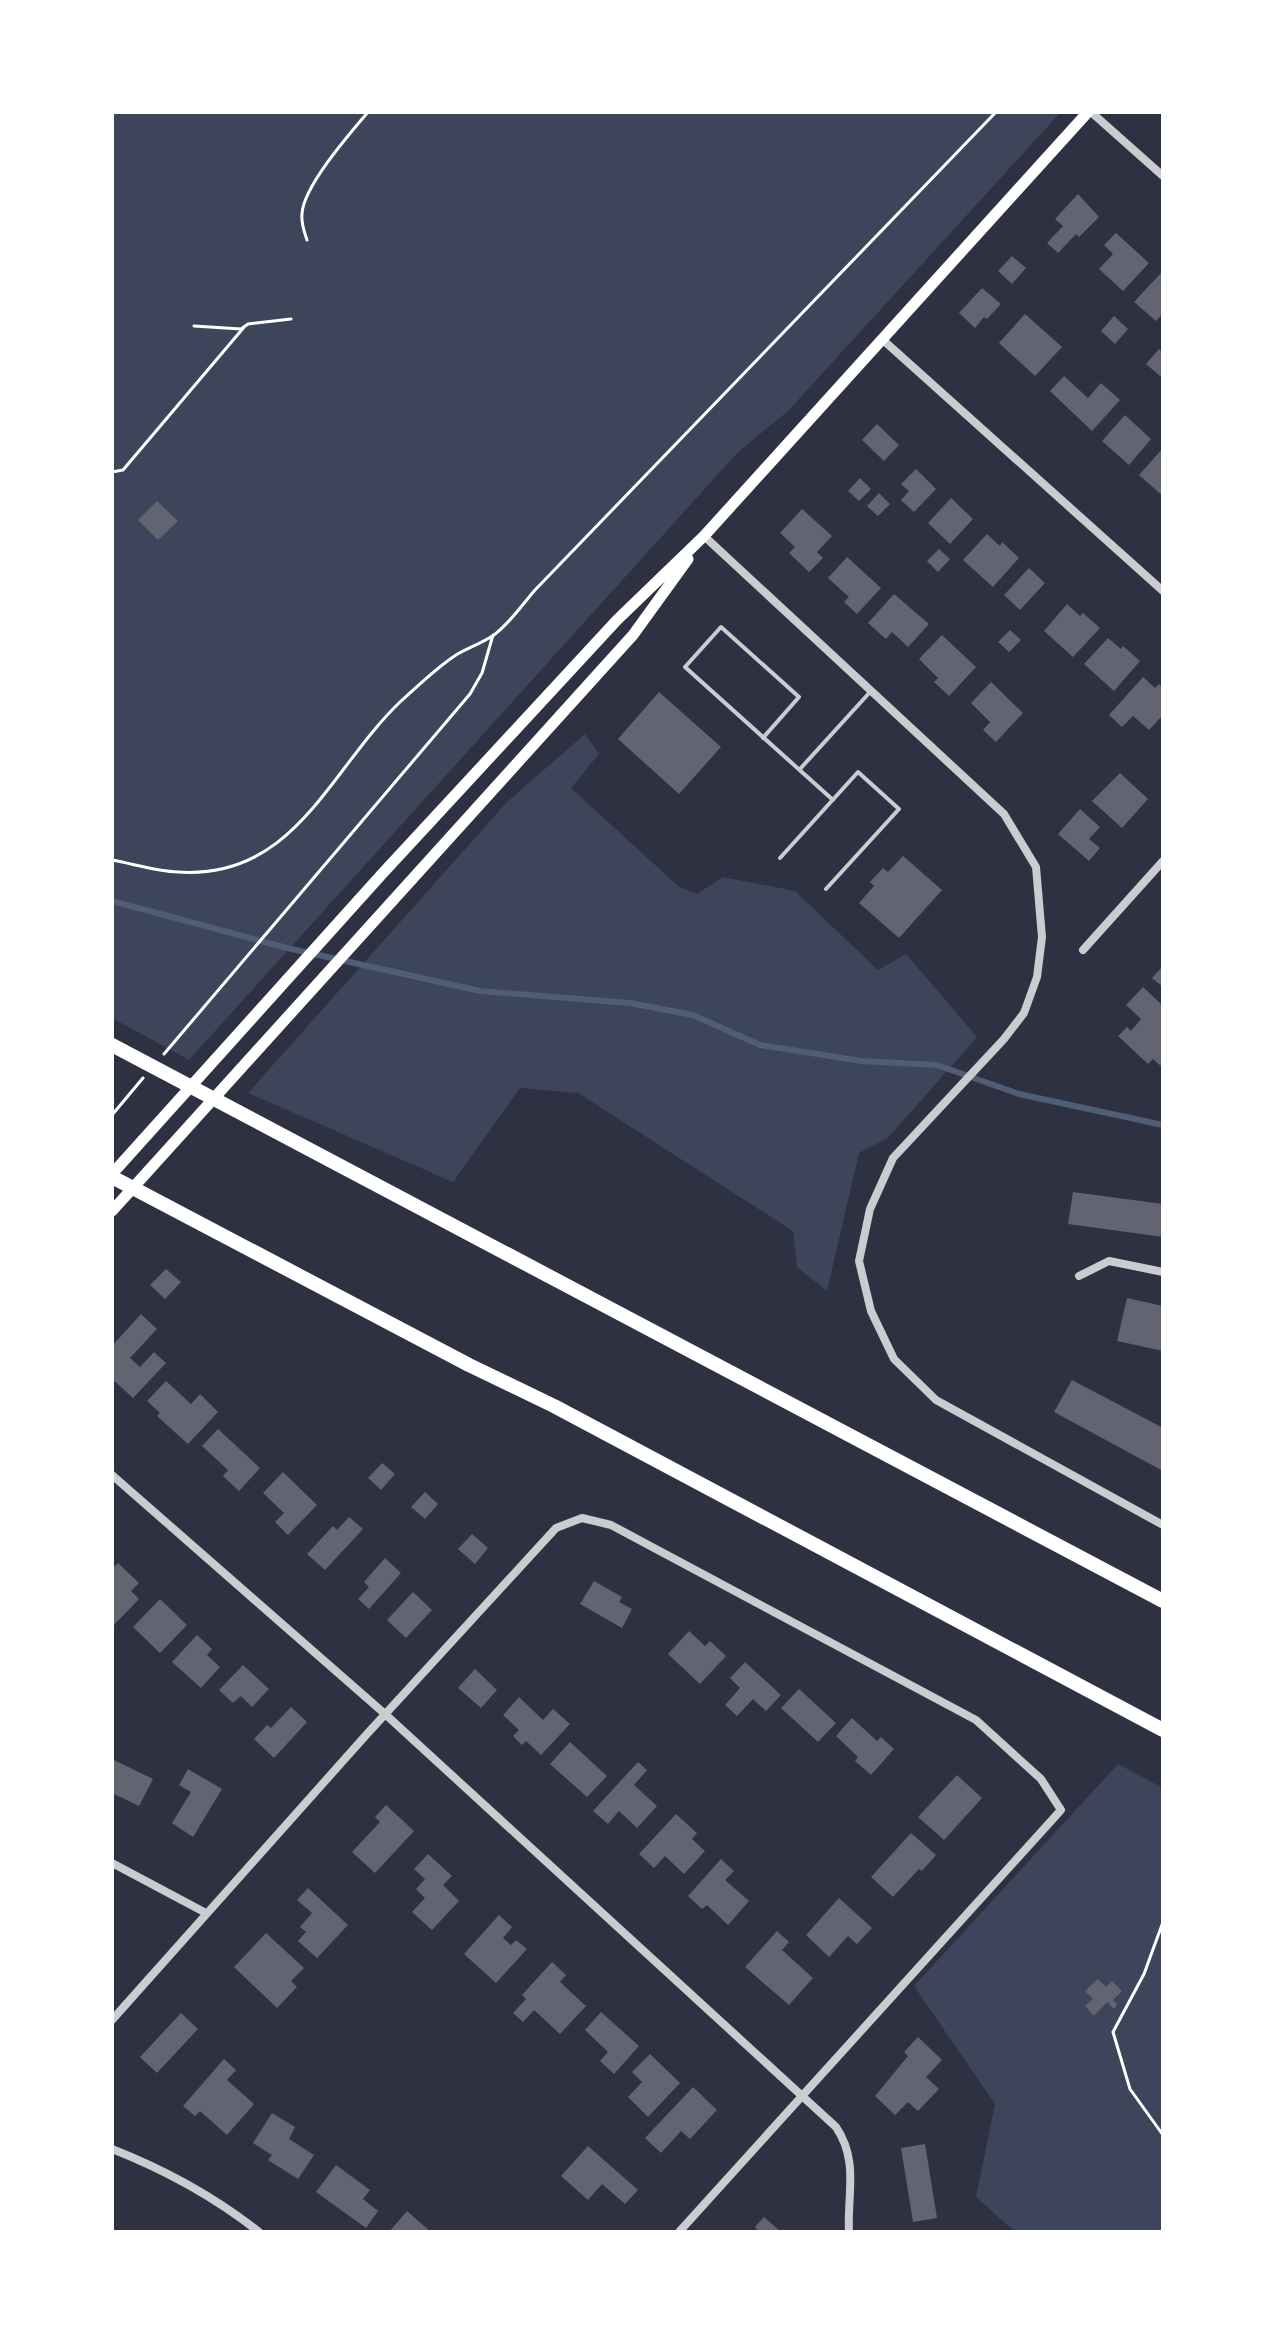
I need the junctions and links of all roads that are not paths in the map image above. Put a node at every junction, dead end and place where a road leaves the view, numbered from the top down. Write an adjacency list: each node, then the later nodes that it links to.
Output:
1 (1090, 112): 2 (street); 3 (main road)
2 (1163, 176)
3 (883, 340): 4 (main road); 5 (street)
4 (704, 536): 6 (street); 15 (main road); 16 (main road)
5 (1163, 591)
6 (871, 691): 8 (lane); 20 (street)
7 (763, 738): 7 (lane); 8 (lane)
8 (799, 770): 9 (lane)
9 (833, 800): 10 (lane); 12 (lane)
10 (780, 858)
11 (1163, 861): 13 (street)
12 (826, 889)
13 (1083, 950)
14 (112, 1045): 21 (highway)
15 (112, 1176): 23 (highway)
16 (112, 1211)
17 (1163, 1272): 18 (street)
18 (1079, 1276)
19 (112, 1475): 22 (street)
20 (1163, 1525)
21 (1163, 1601)
22 (385, 1714): 25 (street); 27 (street); 27 (street)
23 (1163, 1730)
24 (112, 1863): 25 (street)
25 (206, 1913): 26 (street)
26 (112, 2020)
27 (803, 2096): 30 (street); 31 (street)
28 (112, 2149): 29 (street)
29 (259, 2232)
30 (679, 2232)
31 (849, 2232)

